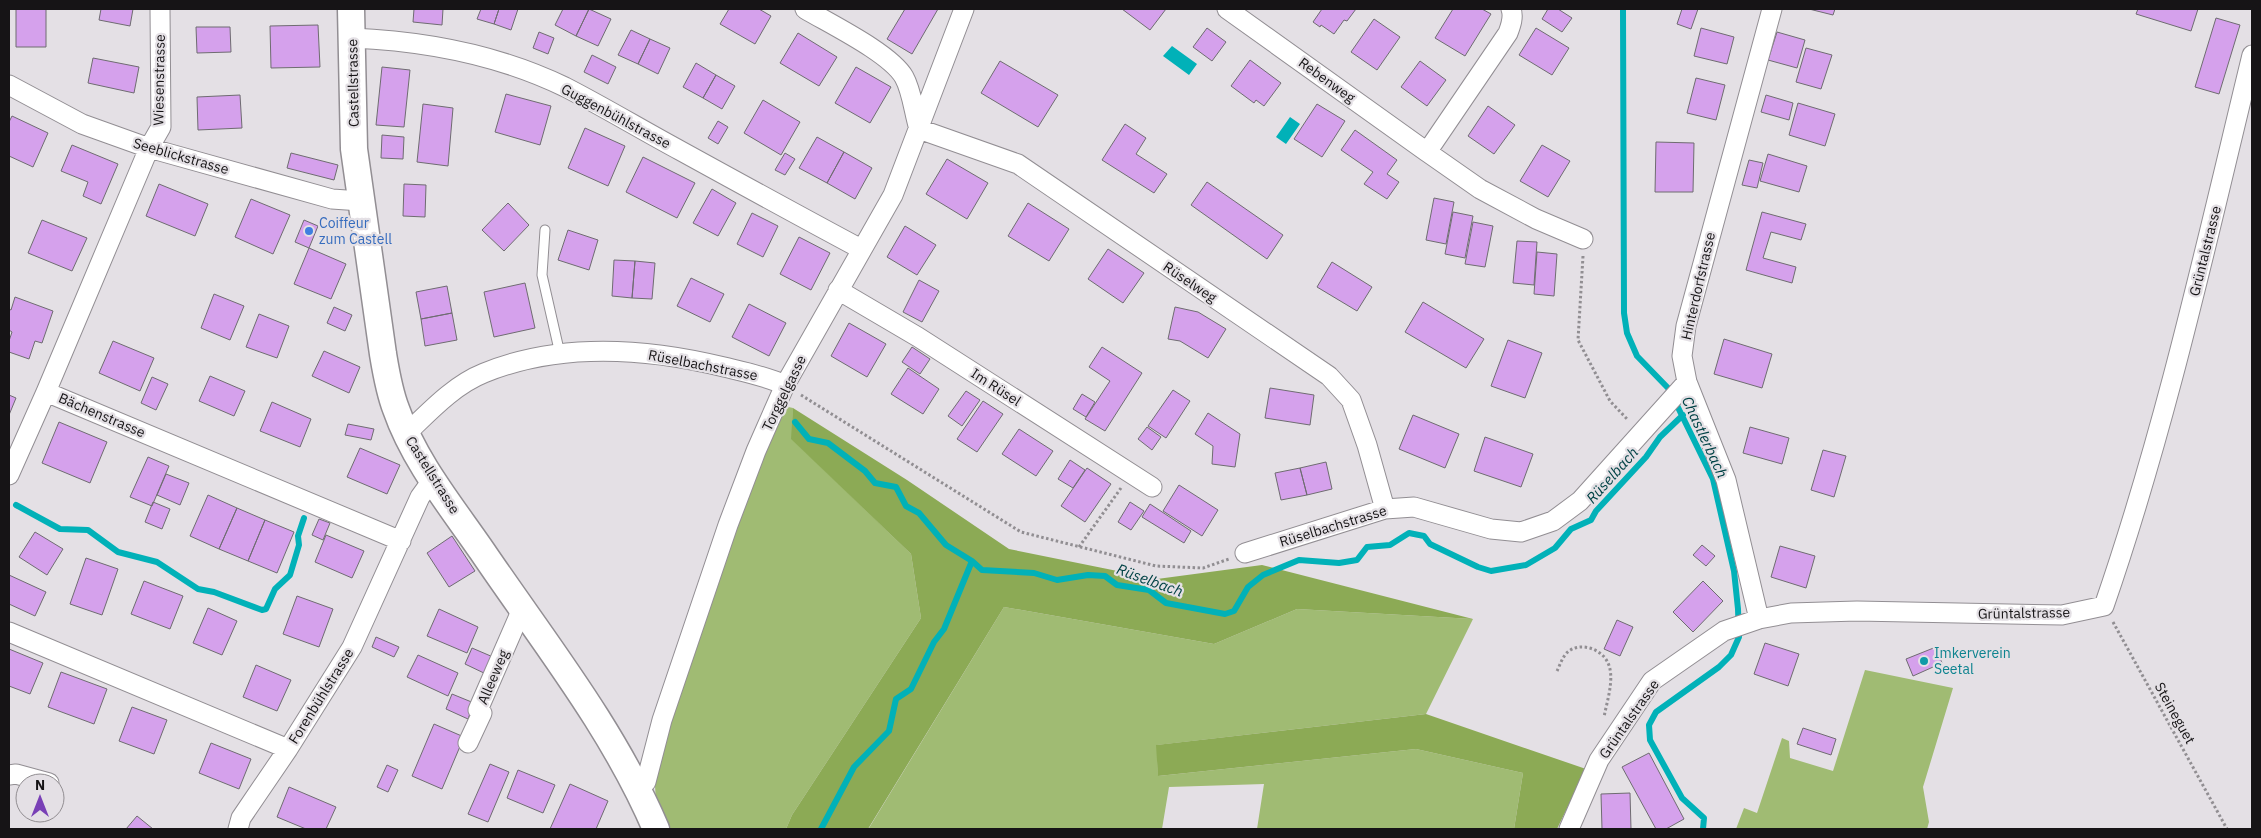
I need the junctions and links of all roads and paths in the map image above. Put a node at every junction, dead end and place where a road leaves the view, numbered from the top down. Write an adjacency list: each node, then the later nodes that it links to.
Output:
1 (160, 9): 12 (street, Wiesenstrasse)
2 (352, 9): 8 (street, Castellstrasse)
3 (805, 9): 11 (street)
4 (964, 9): 11 (street, Torggelgasse)
5 (1227, 9): 13 (street, Rebenweg)
6 (1511, 9): 13 (street)
7 (1772, 9): 22 (street, Hinterdorfstrasse)
8 (352, 38): 14 (street, Castellstrasse); 17 (street, Guggenbühlstrasse)
9 (2252, 55): 33 (street, Grüntalstrasse)
10 (9, 85): 12 (street, Seeblickstrasse)
11 (919, 129): 17 (street, Torggelgasse); 29 (street, Rüselweg)
12 (149, 148): 14 (street, Seeblickstrasse); 21 (street, Bächenstrasse)
13 (1427, 152): 16 (street, Rebenweg)
14 (361, 201): 23 (street, Castellstrasse)
15 (544, 230): 19 (lane)
16 (1583, 239): 24 (path)
17 (861, 249): 18 (street, Torggelgasse)
18 (838, 290): 20 (street, Torggelgasse); 25 (street, Im Rüsel)
19 (560, 354): 20 (street, Rüselbachstrasse); 23 (street, Rüselbachstrasse)
20 (785, 385): 31 (path); 41 (street, Torggelgasse)
21 (46, 392): 26 (street); 30 (street, Bächenstrasse)
22 (1678, 392): 24 (street, Rüselbachstrasse); 35 (street, Hinterdorfstrasse)
23 (407, 433): 27 (street, Castellstrasse)
24 (1640, 433): 29 (street, Rüselbachstrasse)
25 (1131, 474): 28 (street, Im Rüsel); 31 (path)
26 (9, 476)
27 (433, 479): 30 (street, Forenbühlstrasse); 34 (street, Castellstrasse)
28 (1152, 487)
29 (1385, 509): 32 (street, Rüselbachstrasse)
30 (401, 541): 40 (street, Forenbühlstrasse)
31 (1079, 547): 32 (path)
32 (1245, 553)
33 (2104, 606): 35 (street, Grüntalstrasse); 45 (path, Steineguet)
34 (522, 609): 39 (street, Alleeweg); 41 (street, Castellstrasse)
35 (1756, 620): 44 (street, Grüntalstrasse)
36 (9, 632): 40 (street, Forenbühlstrasse)
37 (1557, 671): 38 (path)
38 (1604, 718)
39 (468, 743)
40 (288, 749): 42 (street)
41 (638, 790): 43 (street, Castellstrasse)
42 (238, 829)
43 (656, 829)
44 (1569, 829)
45 (2227, 829)

